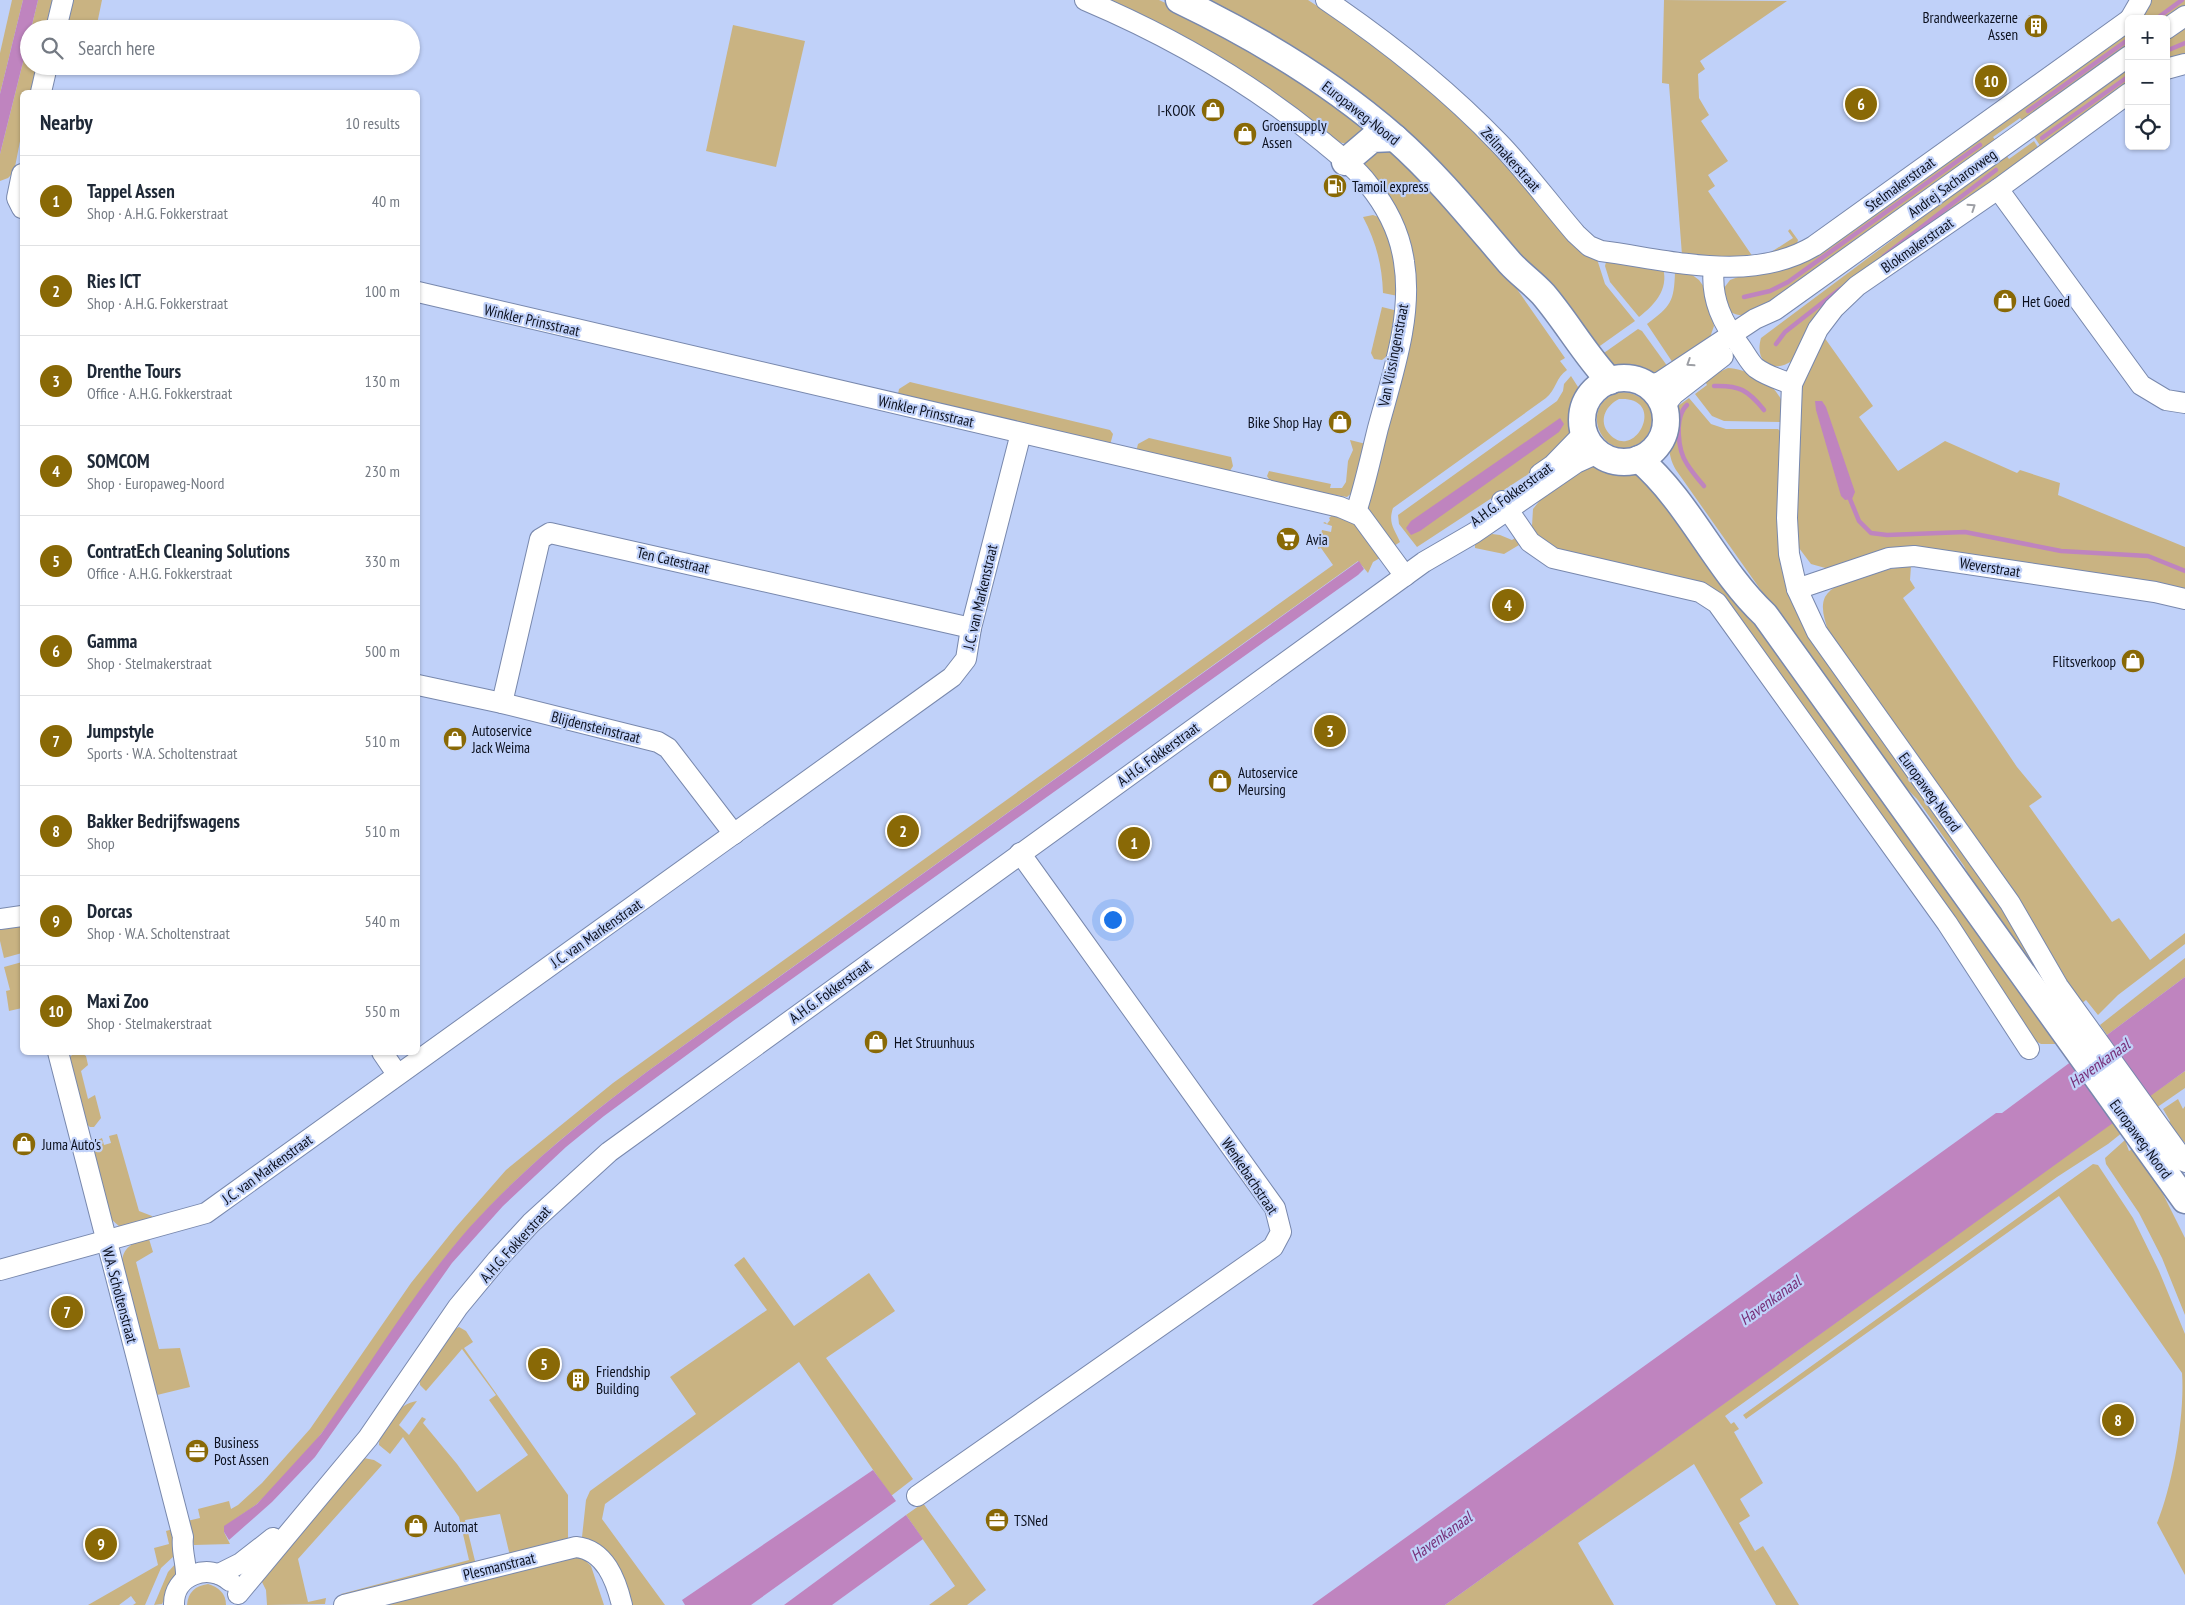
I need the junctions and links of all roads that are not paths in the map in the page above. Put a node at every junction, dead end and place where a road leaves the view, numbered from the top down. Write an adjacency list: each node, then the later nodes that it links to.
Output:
1 (63, 0): 8 (street)
2 (1086, 0): 18 (street, Van Vlissingenstraat)
3 (1179, 0): 17 (main road, Europaweg-Noord)
4 (1326, 0): 22 (street, Zeilmakerstraat)
5 (2141, 0): 6 (street, Stelmakerstraat)
6 (2132, 15)
7 (2185, 16): 10 (street)
8 (58, 20)
9 (2125, 22): 22 (street, Stelmakerstraat)
10 (2170, 27)
11 (2125, 59): 24 (street, Andrej Sacharovweg)
12 (2185, 64): 13 (street)
13 (2170, 68)
14 (45, 75): 15 (street)
15 (41, 90)
16 (2125, 96): 20 (street, Blokmakerstraat)
17 (1395, 138): 18 (main road); 27 (main road, Europaweg-Noord)
18 (1345, 162): 34 (street, Van Vlissingenstraat)
19 (20, 180): 21 (street)
20 (1998, 188): 25 (street, Blokmakerstraat, one-way to 20); 28 (street)
21 (13, 200)
22 (1714, 267): 24 (street)
23 (420, 292): 30 (street, Winkler Prinsstraat)
24 (1735, 340): 25 (street); 26 (street, Andrej Sacharovweg, one-way to 26); 29 (street, Andrej Sacharovweg)
25 (1792, 384): 36 (street, Europaweg-Noord)
26 (1648, 386): 27 (main road); 29 (main road)
27 (1601, 387): 31 (main road)
28 (2185, 403)
29 (1664, 406): 32 (main road)
30 (1021, 433): 34 (street, Winkler Prinsstraat); 38 (street, J.C. van Markenstraat)
31 (1591, 443): 32 (main road); 33 (street, A.H.G. Fokkerstraat)
32 (1648, 453): 45 (main road, Europaweg-Noord)
33 (1505, 506): 35 (street, A.H.G. Fokkerstraat); 46 (street)
34 (1356, 512): 35 (street)
35 (1405, 576): 42 (street, A.H.G. Fokkerstraat)
36 (1797, 589): 37 (street, Weverstraat); 45 (street, Europaweg-Noord)
37 (2185, 598)
38 (971, 628): 40 (street, Ten Catestraat); 41 (street, J.C. van Markenstraat)
39 (420, 685): 40 (street, Blijdensteinstraat)
40 (502, 703): 41 (street, Blijdensteinstraat)
41 (734, 834): 49 (street, J.C. van Markenstraat)
42 (1020, 853): 55 (street, Wenkebachstraat); 56 (street, A.H.G. Fokkerstraat)
43 (20, 916): 44 (street)
44 (0, 919)
45 (2070, 1021): 50 (main road, Europaweg-Noord)
46 (2029, 1049)
47 (59, 1055): 53 (street, W.A. Scholtenstraat)
48 (384, 1055): 49 (street)
49 (397, 1074): 53 (street, J.C. van Markenstraat)
50 (2151, 1134): 51 (street, Europaweg-Noord); 52 (main road, Europaweg-Noord)
51 (2185, 1162)
52 (2183, 1202)
53 (106, 1242): 54 (street, J.C. van Markenstraat); 57 (street, W.A. Scholtenstraat)
54 (0, 1270)
55 (917, 1496)
56 (305, 1513): 57 (street, A.H.G. Fokkerstraat); 58 (street, A.H.G. Fokkerstraat)
57 (202, 1574): 58 (street, W.A. Scholtenstraat); 59 (street)
58 (238, 1600)
59 (174, 1605)
60 (344, 1605): 61 (street, Plesmanstraat)
61 (622, 1605)

